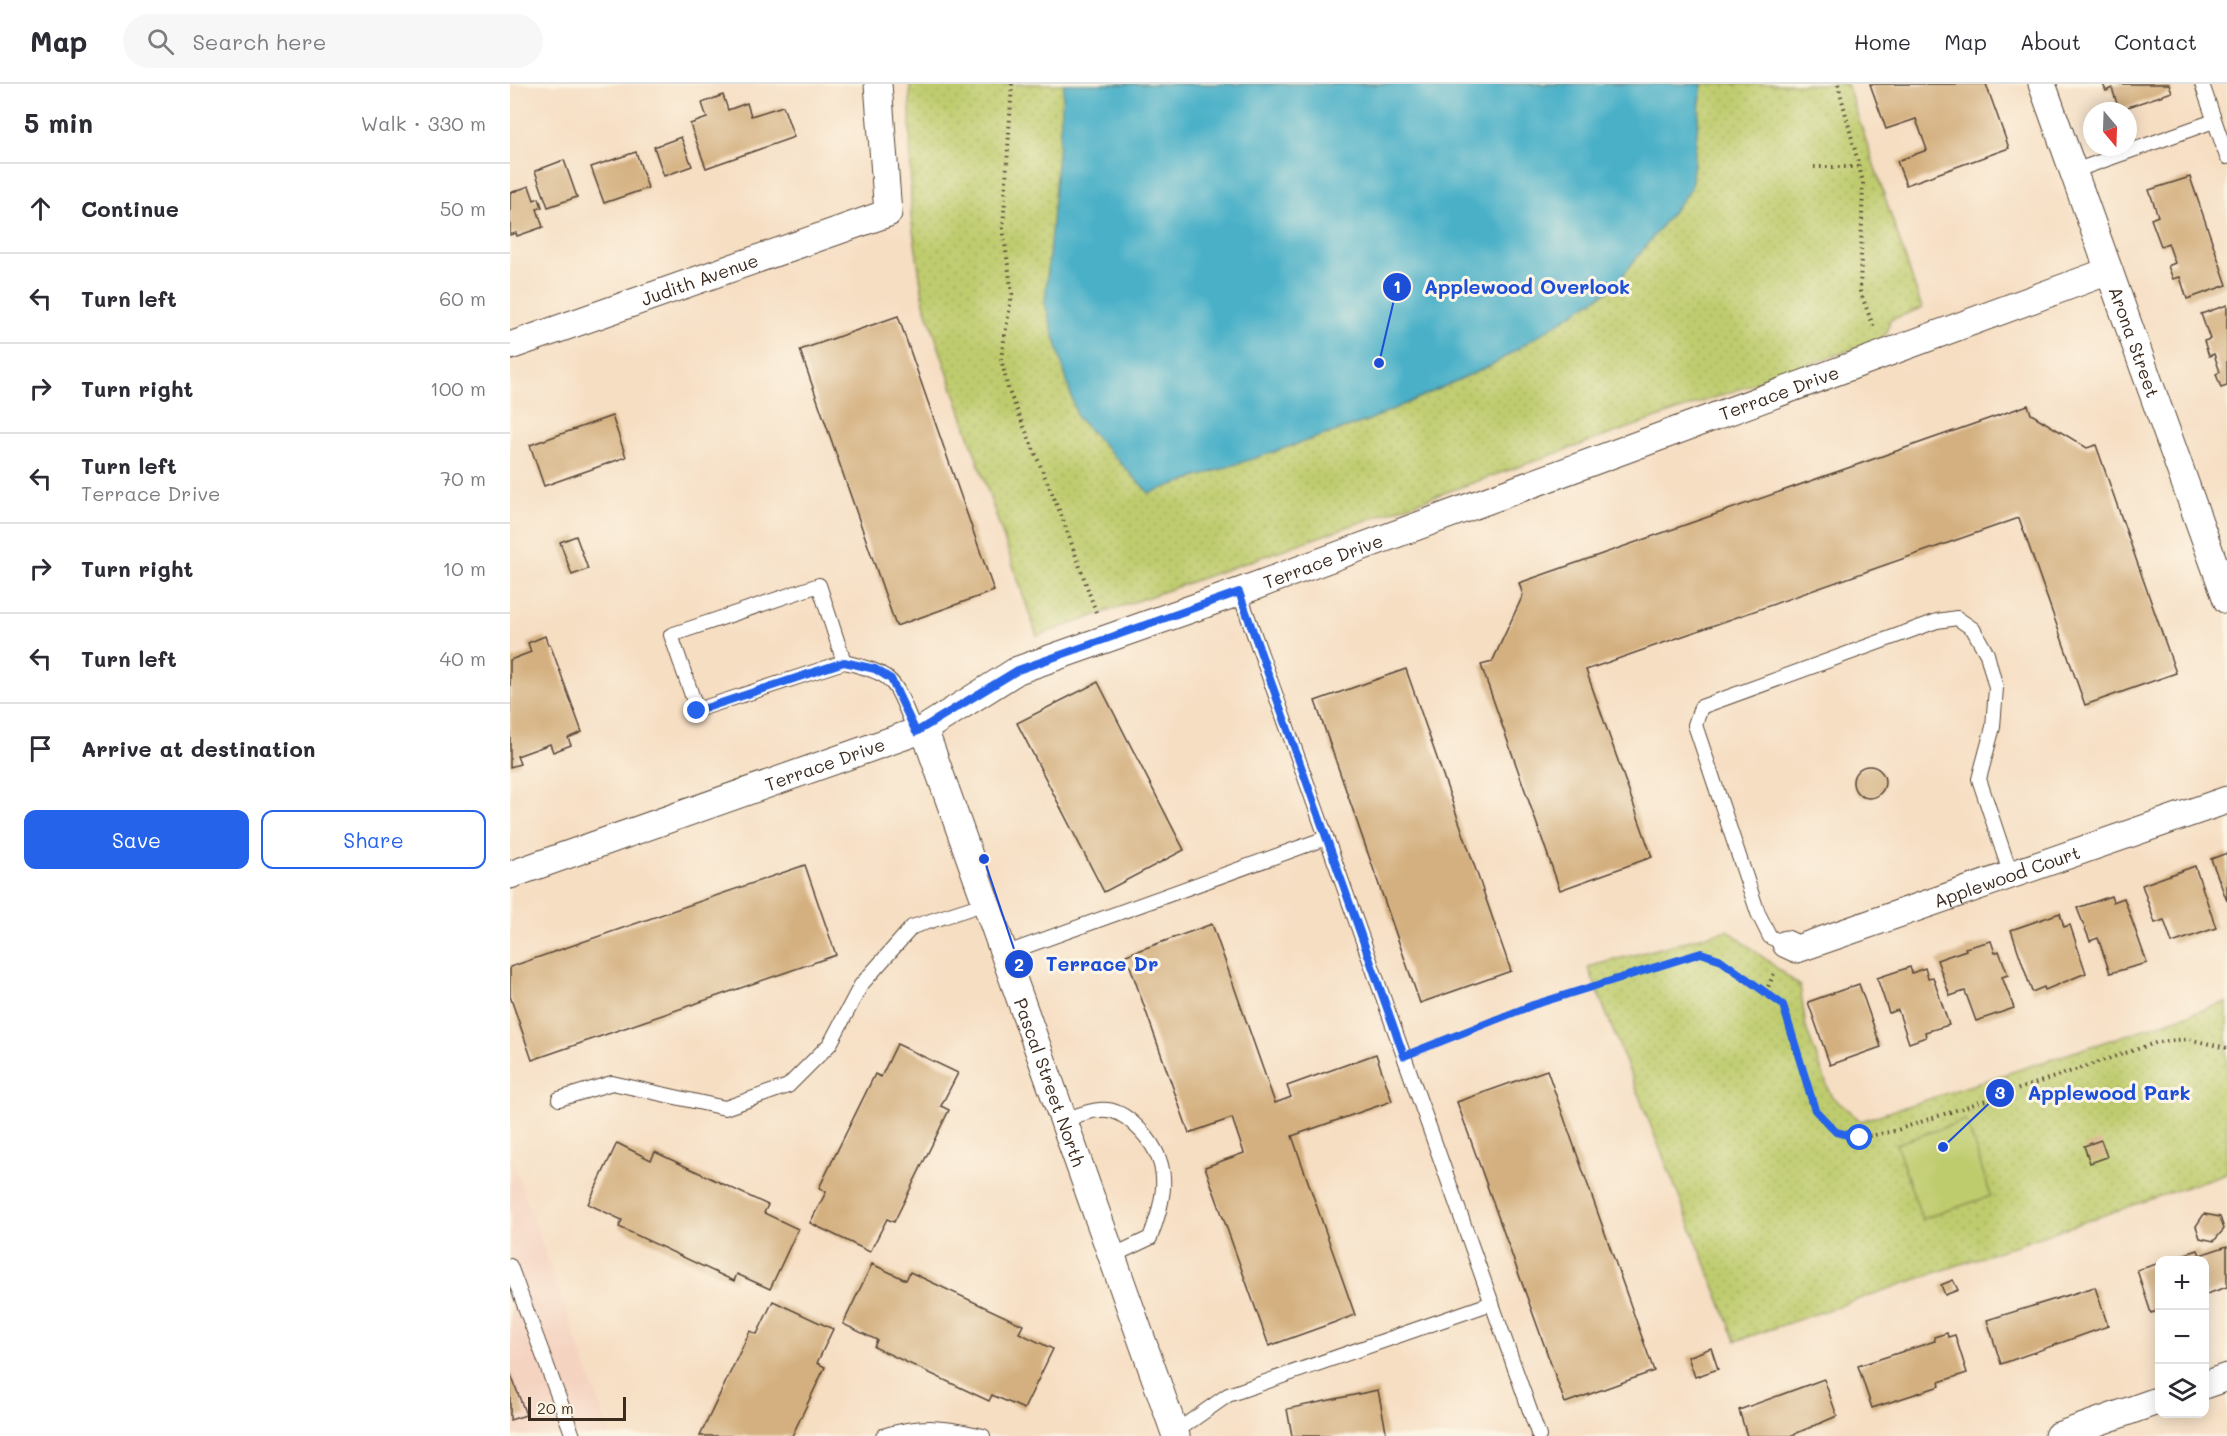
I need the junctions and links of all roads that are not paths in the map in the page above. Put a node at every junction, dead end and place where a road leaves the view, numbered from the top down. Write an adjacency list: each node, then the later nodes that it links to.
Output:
1 (878, 84): 8 (street, Judith Avenue)
2 (2042, 84): 6 (street, Arona Street)
3 (2202, 84): 4 (lane)
4 (2214, 121): 5 (lane); 6 (lane)
5 (2227, 157)
6 (2073, 171): 7 (street, Arona Street)
7 (2109, 271): 9 (street, Terrace Drive); 10 (street, Arona Street)
8 (510, 346)
9 (1239, 592): 12 (street, Terrace Drive); 14 (lane)
10 (2227, 600)
11 (844, 662): 11 (lane); 12 (lane)
12 (920, 730): 15 (street, Terrace Drive); 17 (street, Pascal Street North)
13 (2227, 801): 16 (street, Applewood Court)
14 (1326, 838): 19 (lane); 24 (lane)
15 (510, 875)
16 (2011, 875): 18 (street, Applewood Court); 18 (lane)
17 (986, 903): 19 (street, Pascal Street North); 20 (lane)
18 (1786, 944)
19 (1004, 954): 21 (street, Pascal Street North)
20 (559, 1099)
21 (1063, 1120): 22 (street, Pascal Street North); 22 (lane)
22 (1112, 1257): 28 (street, Pascal Street North)
23 (510, 1266): 29 (lane)
24 (1491, 1303): 28 (lane); 32 (lane)
25 (2227, 1377): 26 (street)
26 (2209, 1384)
27 (2155, 1402): 33 (street)
28 (1173, 1435)
29 (573, 1436)
30 (883, 1436): 31 (lane)
31 (983, 1436)
32 (1539, 1436)
33 (2058, 1436)

